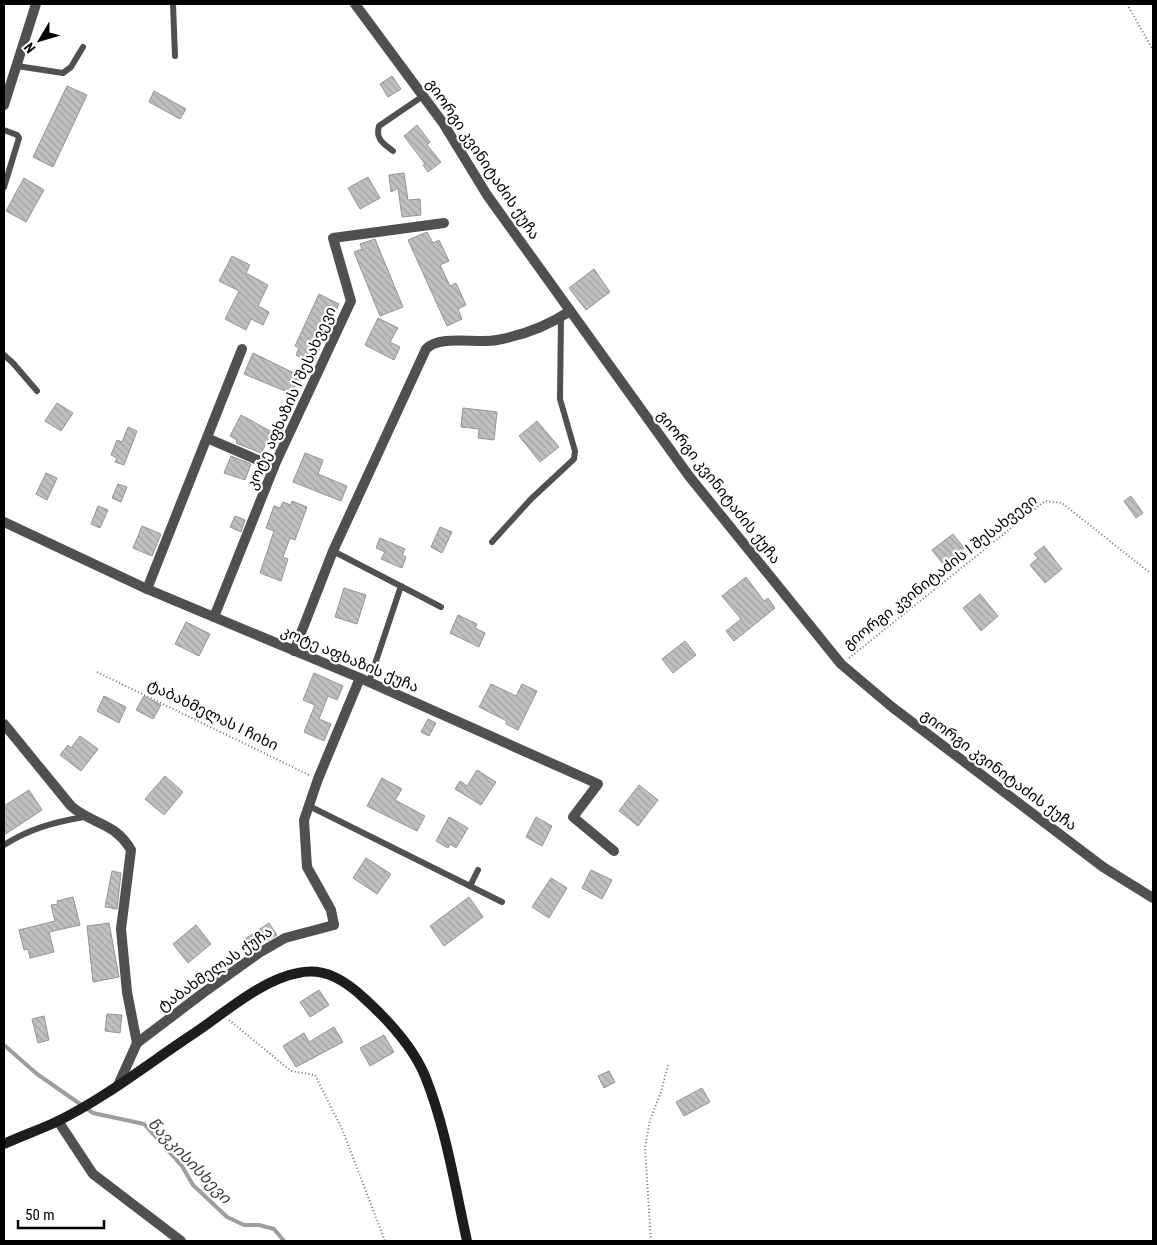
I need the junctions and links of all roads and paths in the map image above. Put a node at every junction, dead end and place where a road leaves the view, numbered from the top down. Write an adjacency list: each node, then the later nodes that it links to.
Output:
1 (36, 4): 8 (street)
2 (173, 4): 7 (lane)
3 (355, 4): 9 (street, გიორგი კვინიტაძის ქუჩა)
4 (1127, 4): 6 (path)
5 (83, 47): 8 (lane)
6 (1153, 50)
7 (175, 56)
8 (17, 66): 10 (street)
9 (423, 96): 12 (lane); 16 (street, გიორგი კვინიტაძის ქუჩა)
10 (4, 105)
11 (4, 130): 13 (lane)
12 (394, 151)
13 (6, 172): 14 (lane)
14 (4, 187)
15 (444, 223): 21 (street, კოტე აფხაზის I შესახვევი)
16 (566, 314): 23 (lane); 24 (street); 31 (street, გიორგი კვინიტაძის ქუჩა)
17 (242, 349): 20 (street)
18 (4, 355): 19 (lane)
19 (37, 391)
20 (207, 438): 21 (street); 27 (street)
21 (274, 468): 29 (street, კოტე აფხაზის I შესახვევი)
22 (4, 522): 27 (street, კოტე აფხაზის ქუჩა)
23 (492, 542)
24 (333, 551): 26 (lane); 30 (street)
25 (1150, 573): 31 (path, გიორგი კვინიტაძის I შესახვევი)
26 (401, 586): 28 (lane); 33 (lane)
27 (147, 589): 29 (street, კოტე აფხაზის ქუჩა)
28 (442, 607)
29 (214, 617): 30 (street, კოტე აფხაზის ქუჩა)
30 (294, 651): 33 (street, კოტე აფხაზის ქუჩა)
31 (841, 664): 42 (street, გიორგი კვინიტაძის ქუჩა)
32 (97, 672): 35 (path, ტაბახმელას I ჩიხი)
33 (364, 680): 35 (street, ტაბახმელას ქუჩა); 39 (street, კოტე აფხაზის ქუჩა)
34 (4, 724): 37 (street)
35 (318, 779): 36 (street, ტაბახმელას ქუჩა)
36 (309, 806): 41 (lane); 45 (street, ტაბახმელას ქუჩა)
37 (84, 818): 38 (lane); 45 (street)
38 (4, 845)
39 (614, 851)
40 (478, 870): 41 (lane)
41 (470, 886): 43 (lane)
42 (1153, 898)
43 (502, 902)
44 (222, 1015): 47 (main road); 51 (path); 52 (main road)
45 (137, 1043): 47 (street, ტაბახმელას ქუჩა)
46 (668, 1065): 53 (path)
47 (119, 1083): 48 (main road)
48 (58, 1121): 49 (main road); 50 (street)
49 (4, 1144)
50 (181, 1241)
51 (385, 1241)
52 (467, 1241)
53 (651, 1241)

